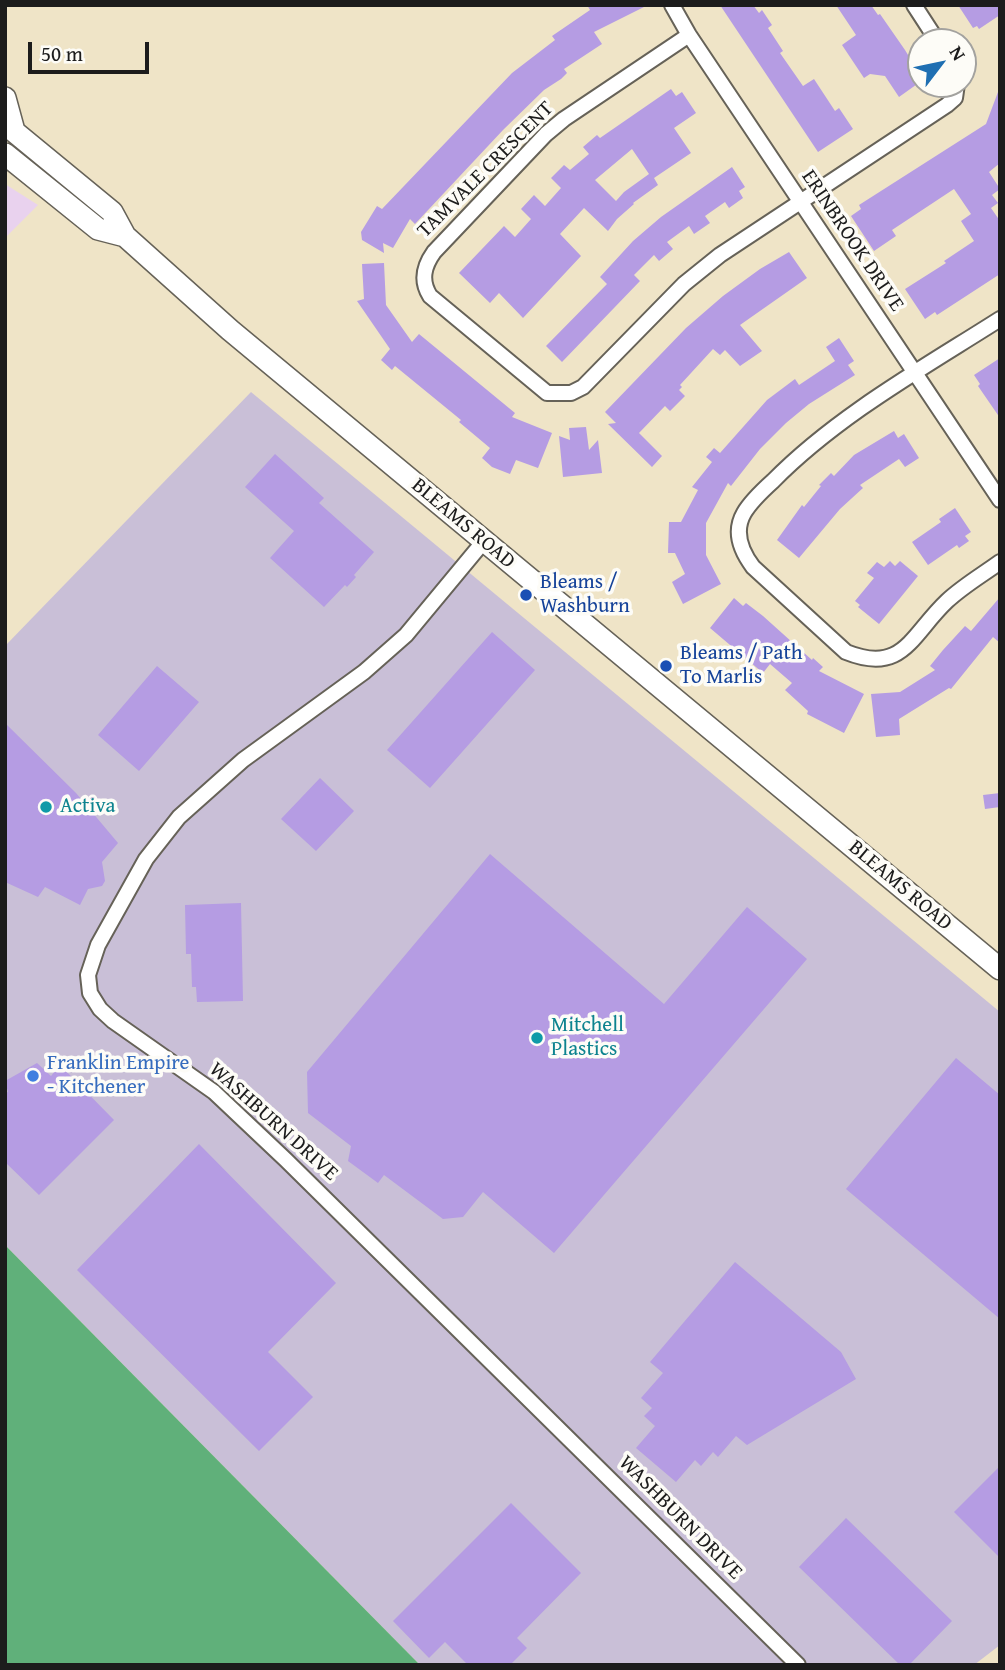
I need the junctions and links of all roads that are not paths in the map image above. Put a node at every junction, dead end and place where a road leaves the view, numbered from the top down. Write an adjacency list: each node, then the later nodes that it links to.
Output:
1 (672, 5): 4 (street, ERINBROOK DRIVE)
2 (914, 5): 3 (street)
3 (929, 28)
4 (689, 35): 9 (street, ERINBROOK DRIVE); 9 (street, TAMVALE CRESCENT)
5 (5, 98): 7 (main road)
6 (954, 98): 9 (street)
7 (10, 128): 10 (main road, BLEAMS ROAD)
8 (5, 154): 10 (main road, BLEAMS ROAD)
9 (800, 202): 12 (street, ERINBROOK DRIVE)
10 (125, 236): 14 (main road, BLEAMS ROAD)
11 (1000, 319): 12 (street)
12 (915, 373): 13 (street, ERINBROOK DRIVE); 15 (street)
13 (1000, 500)
14 (484, 541): 16 (main road, BLEAMS ROAD); 17 (street, WASHBURN DRIVE)
15 (1000, 562)
16 (1000, 969)
17 (799, 1665)

